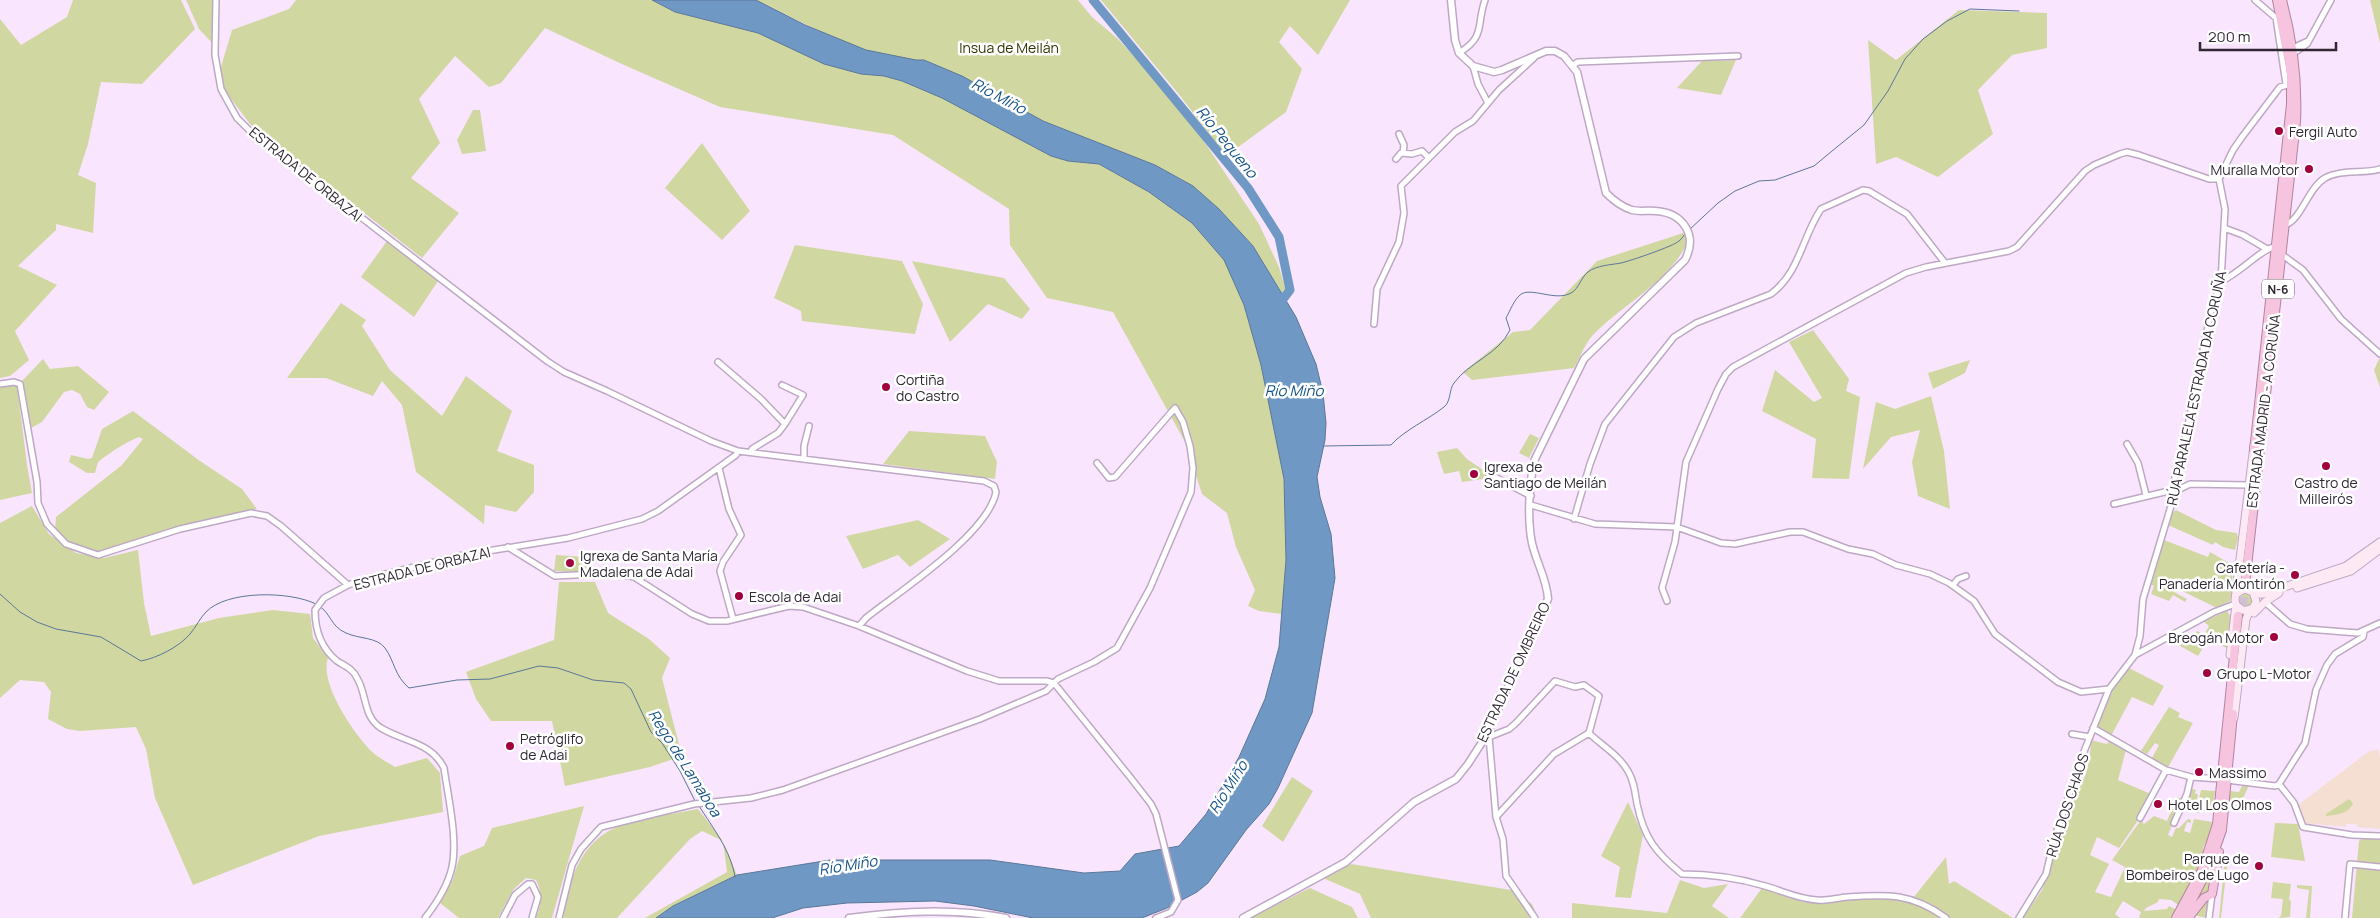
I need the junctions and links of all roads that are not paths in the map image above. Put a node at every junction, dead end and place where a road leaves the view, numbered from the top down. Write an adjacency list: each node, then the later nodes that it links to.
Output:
1 (216, 0): 39 (street, ESTRADA DE ORBAZAI)
2 (1451, 0): 10 (street)
3 (1485, 0): 10 (street)
4 (2255, 0): 8 (street)
5 (2277, 0): 8 (highway, ESTRADA MADRID - A CORUÑA / N-6)
6 (2282, 0): 9 (highway, ESTRADA MADRID - A CORUÑA / N-6)
7 (2331, 0): 9 (street)
8 (2278, 15): 15 (street); 15 (highway, ESTRADA MADRID - A CORUÑA / N-6)
9 (2295, 49): 23 (highway, ESTRADA MADRID - A CORUÑA / N-6)
10 (1460, 53): 14 (street)
11 (1738, 56): 13 (street)
12 (1534, 57): 13 (street); 14 (street); 16 (street)
13 (1573, 65): 48 (street, ESTRADA DE OMBREIRO)
14 (1473, 66): 16 (street)
15 (2289, 84): 22 (street); 25 (highway, ESTRADA MADRID - A CORUÑA / N-6)
16 (1488, 102): 19 (street)
17 (1399, 134): 18 (street)
18 (1403, 153): 19 (street); 20 (street)
19 (1429, 158): 30 (street)
20 (1396, 159)
21 (2380, 169): 23 (street)
22 (2219, 179): 24 (street, RÚA PARALELA ESTRADA DA CORUÑA); 28 (street)
23 (2285, 225): 27 (highway, ESTRADA MADRID - A CORUÑA / N-6)
24 (2224, 228): 26 (street); 29 (street, RÚA PARALELA ESTRADA DA CORUÑA)
25 (2276, 247): 26 (street); 37 (highway, ESTRADA MADRID - A CORUÑA / N-6)
26 (2267, 249): 29 (street)
27 (2281, 254): 31 (street); 37 (highway, ESTRADA MADRID - A CORUÑA / N-6)
28 (1945, 263): 51 (street); 52 (street)
29 (2221, 281): 46 (street, RÚA PARALELA ESTRADA DA CORUÑA)
30 (1374, 324)
31 (2380, 354)
32 (718, 362): 35 (street)
33 (0, 384): 59 (street)
34 (782, 385): 35 (street)
35 (785, 424): 40 (street)
36 (808, 426): 41 (street)
37 (2259, 432): 45 (main road); 61 (highway, ESTRADA MADRID - A CORUÑA / N-6)
38 (2127, 444): 47 (street)
39 (736, 450): 40 (street); 43 (street, ESTRADA DE ORBAZAI)
40 (751, 452): 41 (street)
41 (804, 459): 72 (street)
42 (1097, 462): 76 (street)
43 (719, 468): 54 (street, ESTRADA DE ORBAZAI); 70 (street)
44 (1489, 474): 48 (street)
45 (2248, 485): 46 (street); 63 (main road)
46 (2173, 491): 47 (street); 75 (street, RÚA PARALELA ESTRADA DA CORUÑA)
47 (2146, 495): 49 (street)
48 (1531, 496): 50 (street, ESTRADA DE OMBREIRO)
49 (2114, 504)
50 (1531, 505): 51 (street); 81 (street, ESTRADA DE OMBREIRO)
51 (1574, 519): 52 (street)
52 (1676, 527): 60 (street); 64 (street)
53 (2380, 542): 61 (main road)
54 (516, 546): 55 (street, ESTRADA DE ORBAZAI); 57 (street)
55 (508, 548): 57 (street); 59 (street, ESTRADA DE ORBAZAI)
56 (2380, 550): 62 (main road)
57 (516, 554): 70 (street)
58 (1966, 576): 60 (street)
59 (348, 585): 95 (street, ESTRADA DE ORBAZAI)
60 (1953, 585): 77 (street)
61 (2248, 588): 63 (main road); 67 (main road)
62 (2279, 593): 65 (main road); 67 (main road)
63 (2236, 594): 66 (main road)
64 (1667, 601)
65 (2265, 602): 73 (main road); 74 (street)
66 (2236, 604): 68 (main road); 75 (street); 83 (main road)
67 (2256, 604): 68 (main road)
68 (2250, 610): 73 (main road)
69 (2240, 616): 83 (highway)
70 (733, 619): 72 (street)
71 (2380, 623): 74 (street)
72 (859, 626): 76 (street)
73 (2245, 627): 83 (main road)
74 (2364, 632): 87 (street)
75 (2135, 655): 77 (street, RÚA DOS CHAOS)
76 (1054, 683): 98 (street); 101 (street)
77 (2109, 690): 78 (street, RÚA DOS CHAOS)
78 (2093, 728): 82 (street, RÚA DOS CHAOS); 84 (street)
79 (1589, 733): 81 (street); 88 (street); 104 (street)
80 (2072, 734): 82 (street)
81 (1488, 736): 88 (street); 102 (street, ESTRADA DE OMBREIRO)
82 (2090, 737): 105 (street, RÚA DOS CHAOS)
83 (2228, 739): 86 (highway)
84 (2166, 770): 85 (street); 89 (street)
85 (2191, 777): 86 (street); 90 (street)
86 (2224, 780): 87 (street); 91 (highway); 106 (highway)
87 (2279, 784): 92 (street)
88 (1496, 817): 103 (street)
89 (2140, 818)
90 (2174, 823)
91 (2222, 830): 94 (highway); 107 (highway)
92 (2380, 836)
93 (2380, 867): 110 (street)
94 (2212, 894): 108 (highway); 109 (street)
95 (425, 918)
96 (503, 918): 97 (street)
97 (532, 918)
98 (559, 918)
99 (849, 918): 100 (street)
100 (1006, 918)
101 (1156, 918)
102 (1243, 918)
103 (1535, 918)
104 (1946, 918)
105 (2018, 918)
106 (2176, 918)
107 (2183, 918)
108 (2188, 918)
109 (2209, 918)
110 (2345, 918)

